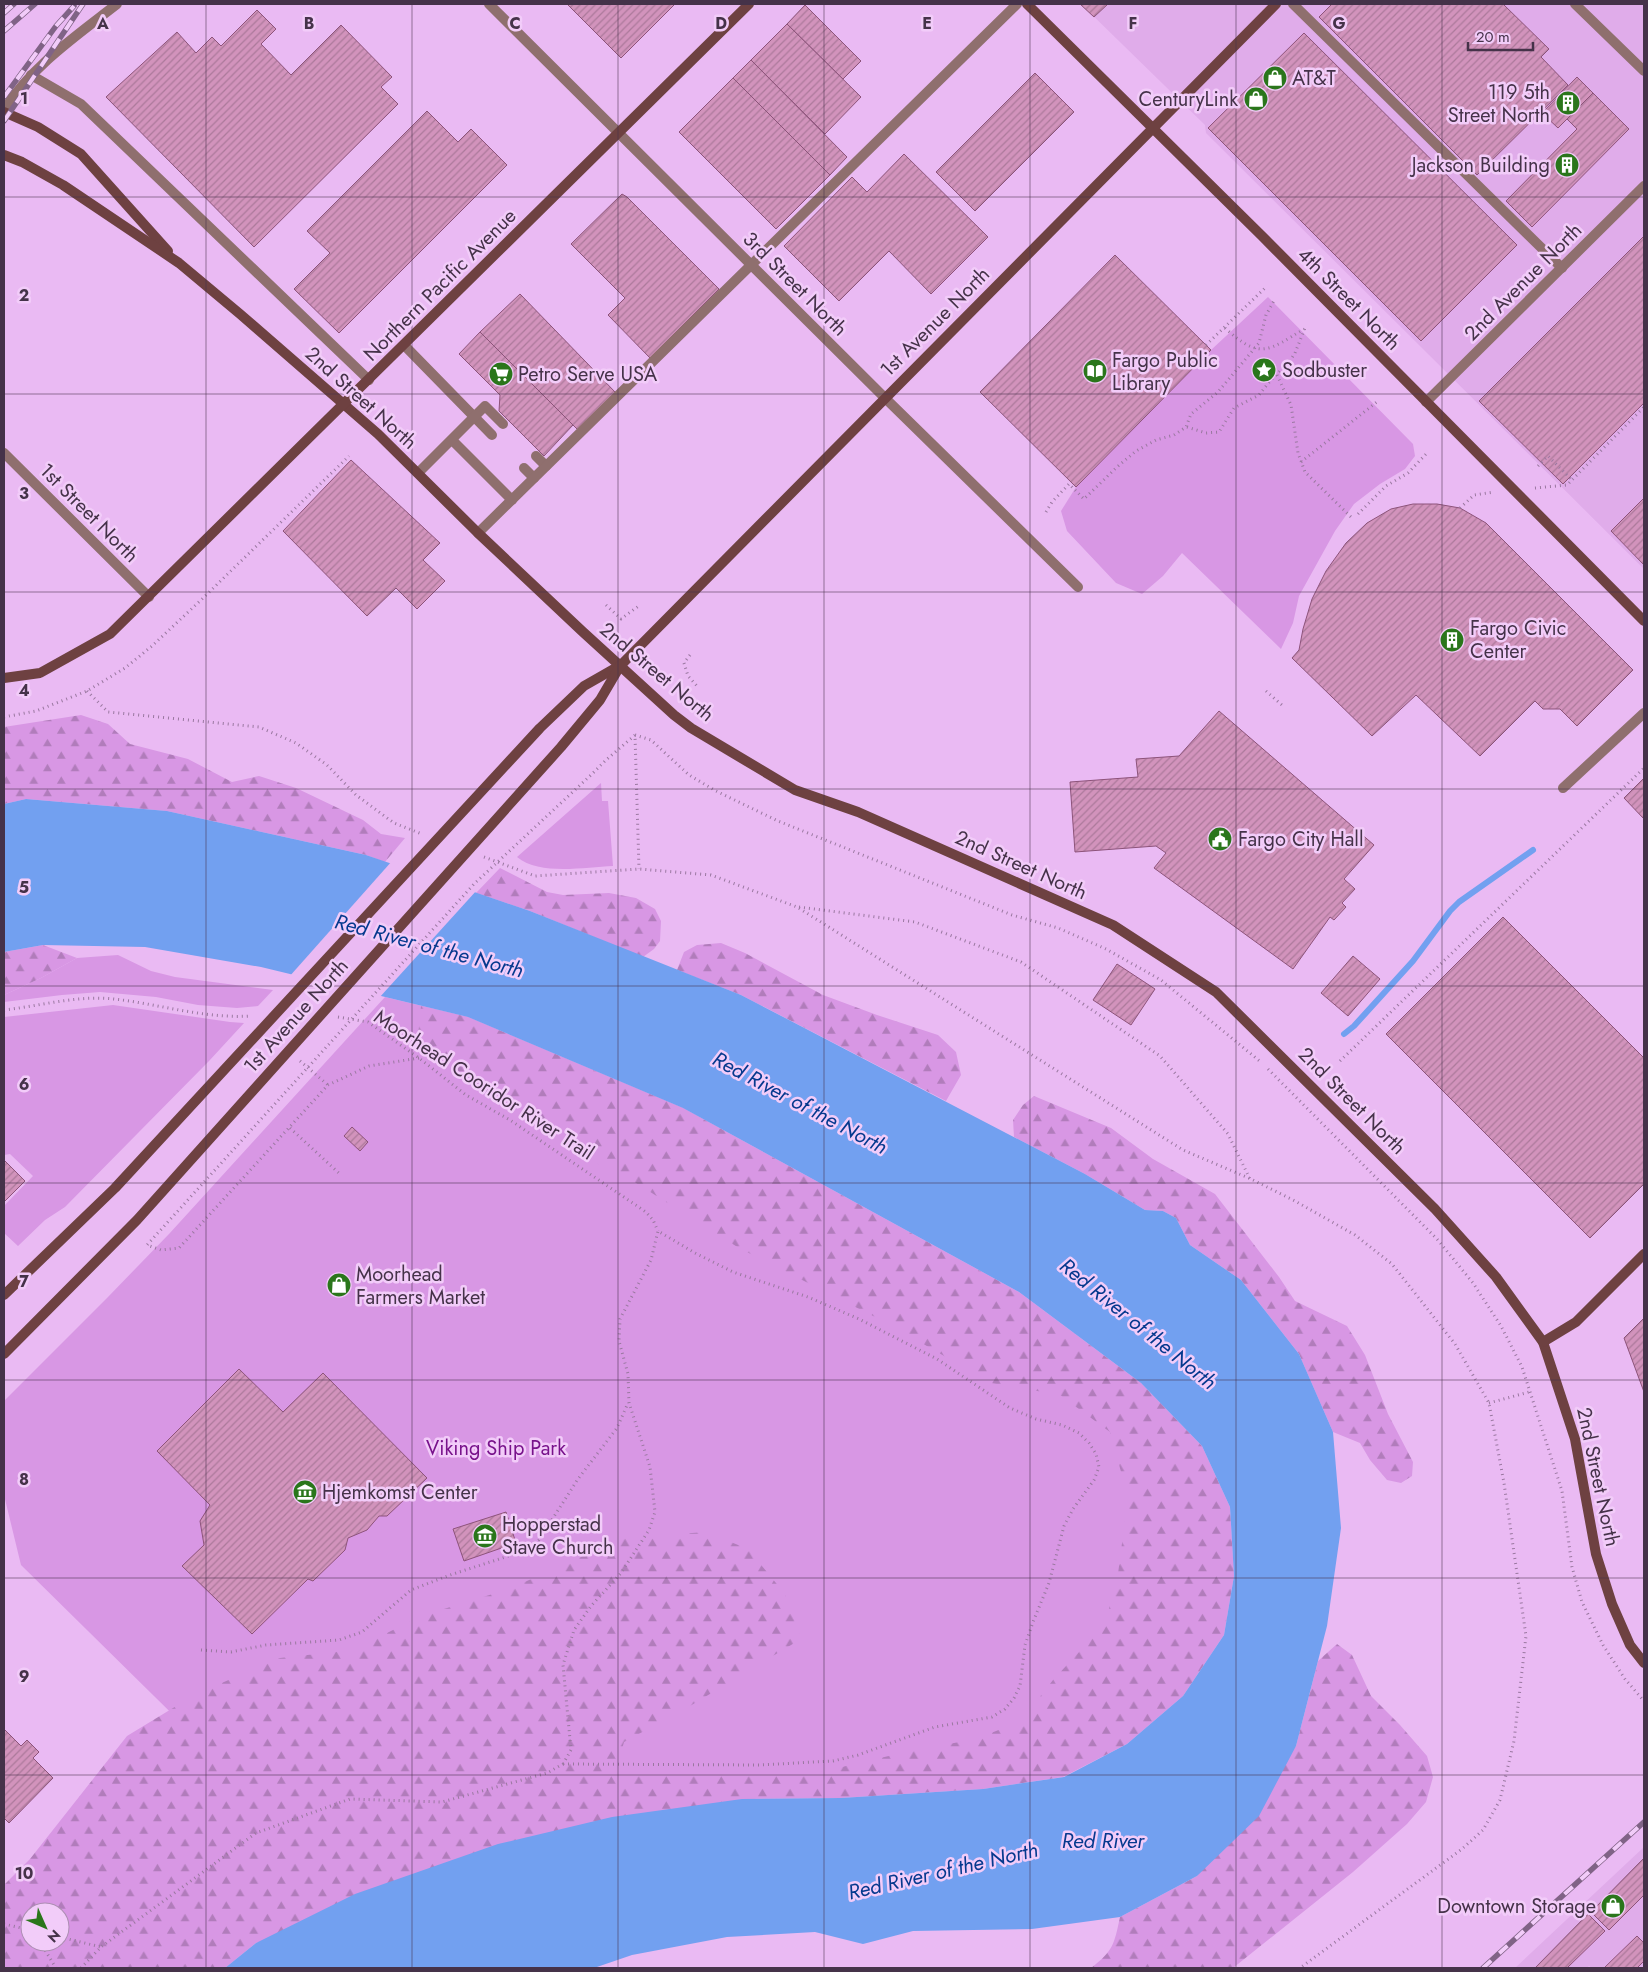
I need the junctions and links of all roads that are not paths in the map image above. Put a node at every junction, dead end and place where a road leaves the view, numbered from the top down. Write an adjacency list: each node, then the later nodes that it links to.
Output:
1 (117, 4): 10 (street)
2 (489, 4): 13 (street, 3rd Street North)
3 (749, 4): 13 (street, Northern Pacific Avenue)
4 (1017, 4): 17 (street)
5 (1027, 4): 12 (street, 4th Street North)
6 (1276, 4): 12 (street, 1st Avenue North)
7 (1293, 4): 18 (street)
8 (1575, 4): 9 (street)
9 (1644, 71)
10 (32, 75): 11 (street); 20 (street)
11 (4, 111): 16 (street, 2nd Street North)
12 (1152, 128): 21 (street, 1st Avenue North); 22 (street, 4th Street North)
13 (619, 133): 17 (street, 3rd Street North); 19 (street, Northern Pacific Avenue)
14 (4, 155): 16 (street, 2nd Street North)
15 (1644, 186): 18 (street, 2nd Avenue North)
16 (179, 263): 23 (street, 2nd Street North)
17 (751, 265): 21 (street, 3rd Street North); 30 (street)
18 (1562, 268): 22 (street, 2nd Avenue North)
19 (404, 345): 20 (street, Northern Pacific Avenue); 24 (street)
20 (369, 380): 23 (street, Northern Pacific Avenue)
21 (885, 398): 36 (street, 3rd Street North); 39 (street, 1st Avenue North)
22 (1426, 402): 38 (street, 4th Street North)
23 (344, 404): 32 (street, 2nd Street North); 37 (street, Northern Pacific Avenue)
24 (474, 417): 25 (street); 26 (street); 27 (street)
25 (503, 424)
26 (492, 435)
27 (452, 440): 32 (street); 34 (street)
28 (4, 453): 37 (street, 1st Street North)
29 (536, 456): 30 (street)
30 (546, 466): 33 (street)
31 (524, 468): 33 (street)
32 (418, 474): 35 (street, 2nd Street North)
33 (534, 478): 34 (street)
34 (512, 500): 35 (street)
35 (478, 533): 39 (street, 2nd Street North)
36 (1078, 587)
37 (149, 597): 40 (street, Northern Pacific Avenue)
38 (1644, 621)
39 (620, 666): 44 (street, 1st Avenue North); 45 (street, 2nd Street North); 46 (street, 1st Avenue North)
40 (4, 678)
41 (1644, 713): 42 (street)
42 (1563, 788)
43 (1644, 1254): 45 (street)
44 (4, 1295)
45 (1543, 1342): 47 (street, 2nd Street North)
46 (4, 1354)
47 (1644, 1663)

